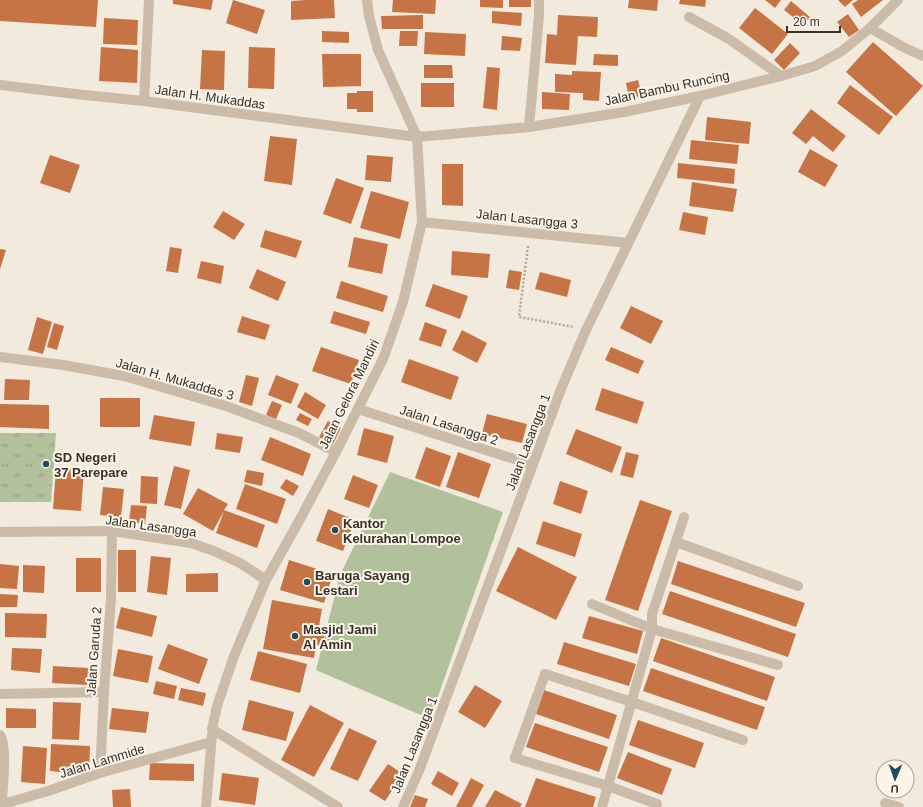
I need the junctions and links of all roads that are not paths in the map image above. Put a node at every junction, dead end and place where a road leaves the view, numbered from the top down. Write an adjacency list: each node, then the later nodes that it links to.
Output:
1 (149, 0): 12 (street)
2 (367, 0): 14 (street, Jalan Gelora Mandiri)
3 (539, 0): 13 (street)
4 (898, 0): 6 (street, Jalan Bambu Runcing)
5 (689, 17): 8 (street)
6 (870, 28): 7 (street); 8 (street, Jalan Bambu Runcing)
7 (923, 56)
8 (781, 76): 11 (street, Jalan Bambu Runcing)
9 (1, 86): 10 (street); 12 (street, Jalan H. Mukaddas)
10 (0, 96)
11 (700, 96): 13 (street, Jalan Bambu Runcing); 16 (street, Jalan Lasangga 1)
12 (144, 101): 14 (street, Jalan H. Mukaddas)
13 (529, 127): 14 (street, Jalan Bambu Runcing)
14 (417, 137): 15 (street, Jalan Gelora Mandiri)
15 (422, 222): 16 (street, Jalan Lasangga 3); 18 (street, Jalan Gelora Mandiri)
16 (628, 243): 20 (street, Jalan Lasangga 1)
17 (0, 357): 19 (street, Jalan H. Mukaddas 3)
18 (358, 409): 19 (street, Jalan Gelora Mandiri); 20 (street, Jalan Lasangga 2)
19 (336, 452): 25 (street, Jalan Gelora Mandiri)
20 (533, 465): 44 (street, Jalan Lasangga 1)
21 (684, 517): 24 (street)
22 (112, 531): 23 (street, Jalan Lasangga); 25 (street, Jalan Lasangga); 30 (street, Jalan Garuda 2)
23 (0, 532)
24 (676, 542): 26 (street); 28 (street)
25 (266, 580): 33 (street, Jalan Gelora Mandiri)
26 (798, 586)
27 (592, 604): 28 (street)
28 (652, 629): 29 (street); 32 (street)
29 (778, 664)
30 (104, 692): 31 (street); 37 (street, Jalan Garuda 2)
31 (0, 694)
32 (632, 702): 35 (street); 38 (street); 38 (street)
33 (212, 730): 36 (street, Jalan Gelora Mandiri); 43 (street)
34 (0, 735): 41 (street)
35 (743, 740)
36 (211, 742): 37 (street, Jalan Lammide); 42 (street, Jalan Gelora Mandiri)
37 (100, 773): 41 (street, Jalan Lammide)
38 (608, 786): 40 (street); 45 (street)
39 (885, 803): 46 (street)
40 (657, 804)
41 (1, 805)
42 (206, 807)
43 (338, 807)
44 (403, 807)
45 (602, 807)
46 (898, 807)

